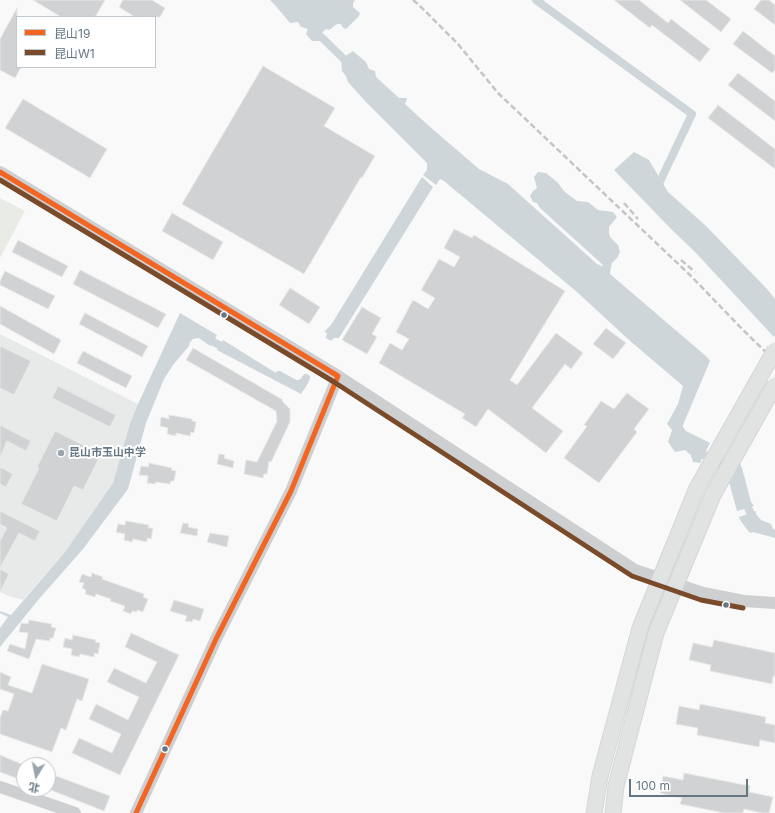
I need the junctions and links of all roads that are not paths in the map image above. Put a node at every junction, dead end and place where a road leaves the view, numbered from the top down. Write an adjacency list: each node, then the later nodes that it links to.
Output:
1 (0, 172): 3 (street)
2 (775, 350): 9 (main road, bridge)
3 (338, 376): 5 (street); 8 (street)
4 (775, 385): 10 (main road, bridge)
5 (775, 603)
6 (0, 787): 7 (street)
7 (75, 813)
8 (136, 813)
9 (594, 813)
10 (613, 813)

